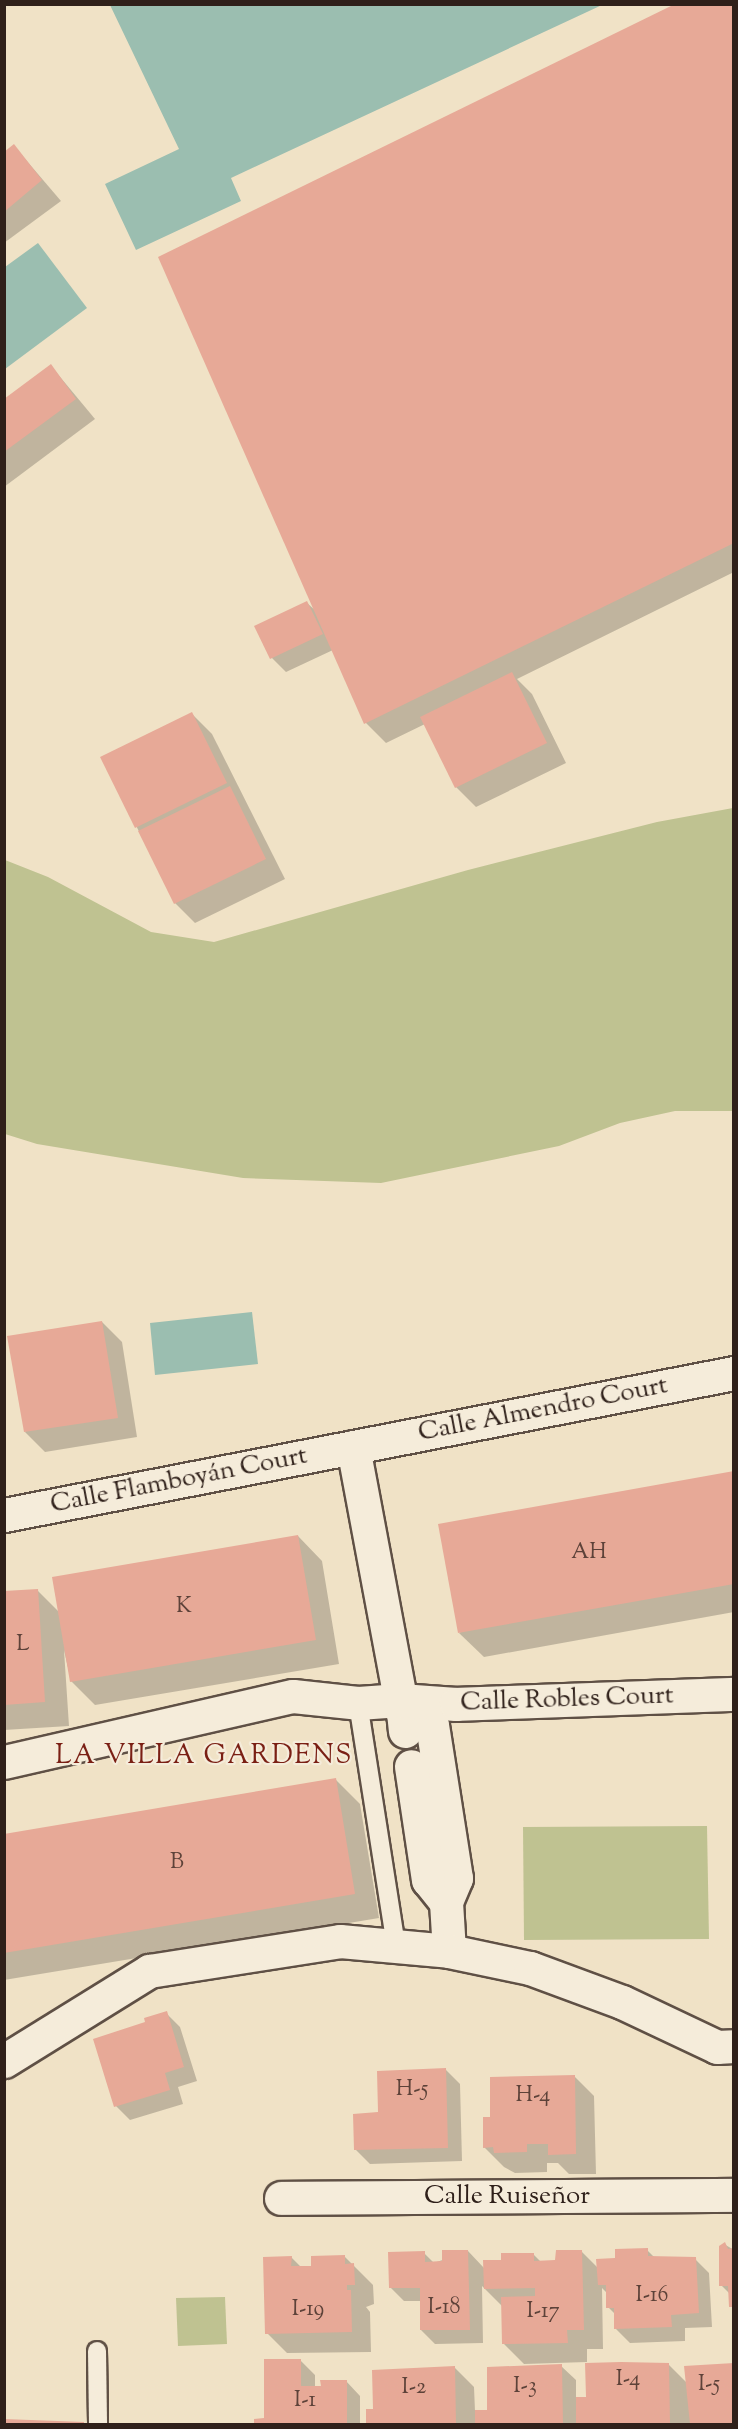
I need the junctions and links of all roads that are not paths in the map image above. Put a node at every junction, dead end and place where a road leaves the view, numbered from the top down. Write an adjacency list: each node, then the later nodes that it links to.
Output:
1 (734, 1373): 2 (street, Calle Almendro Court)
2 (353, 1447): 3 (street, Calle Flamboyán Court); 6 (street)
3 (4, 1515)
4 (734, 1694): 6 (street, Calle Robles Court)
5 (358, 1703): 6 (street, Calle Robles Court); 7 (street, Calle Robles Court); 10 (lane)
6 (403, 1715): 9 (street)
7 (4, 1762)
8 (411, 1766): 9 (street)
9 (446, 1902): 11 (street)
10 (396, 1946): 11 (street); 13 (street)
11 (449, 1951): 12 (street)
12 (734, 2046)
13 (4, 2061)
14 (734, 2195): 15 (street, Calle Ruiseñor)
15 (280, 2198)
16 (97, 2350): 17 (lane)
17 (98, 2424)

